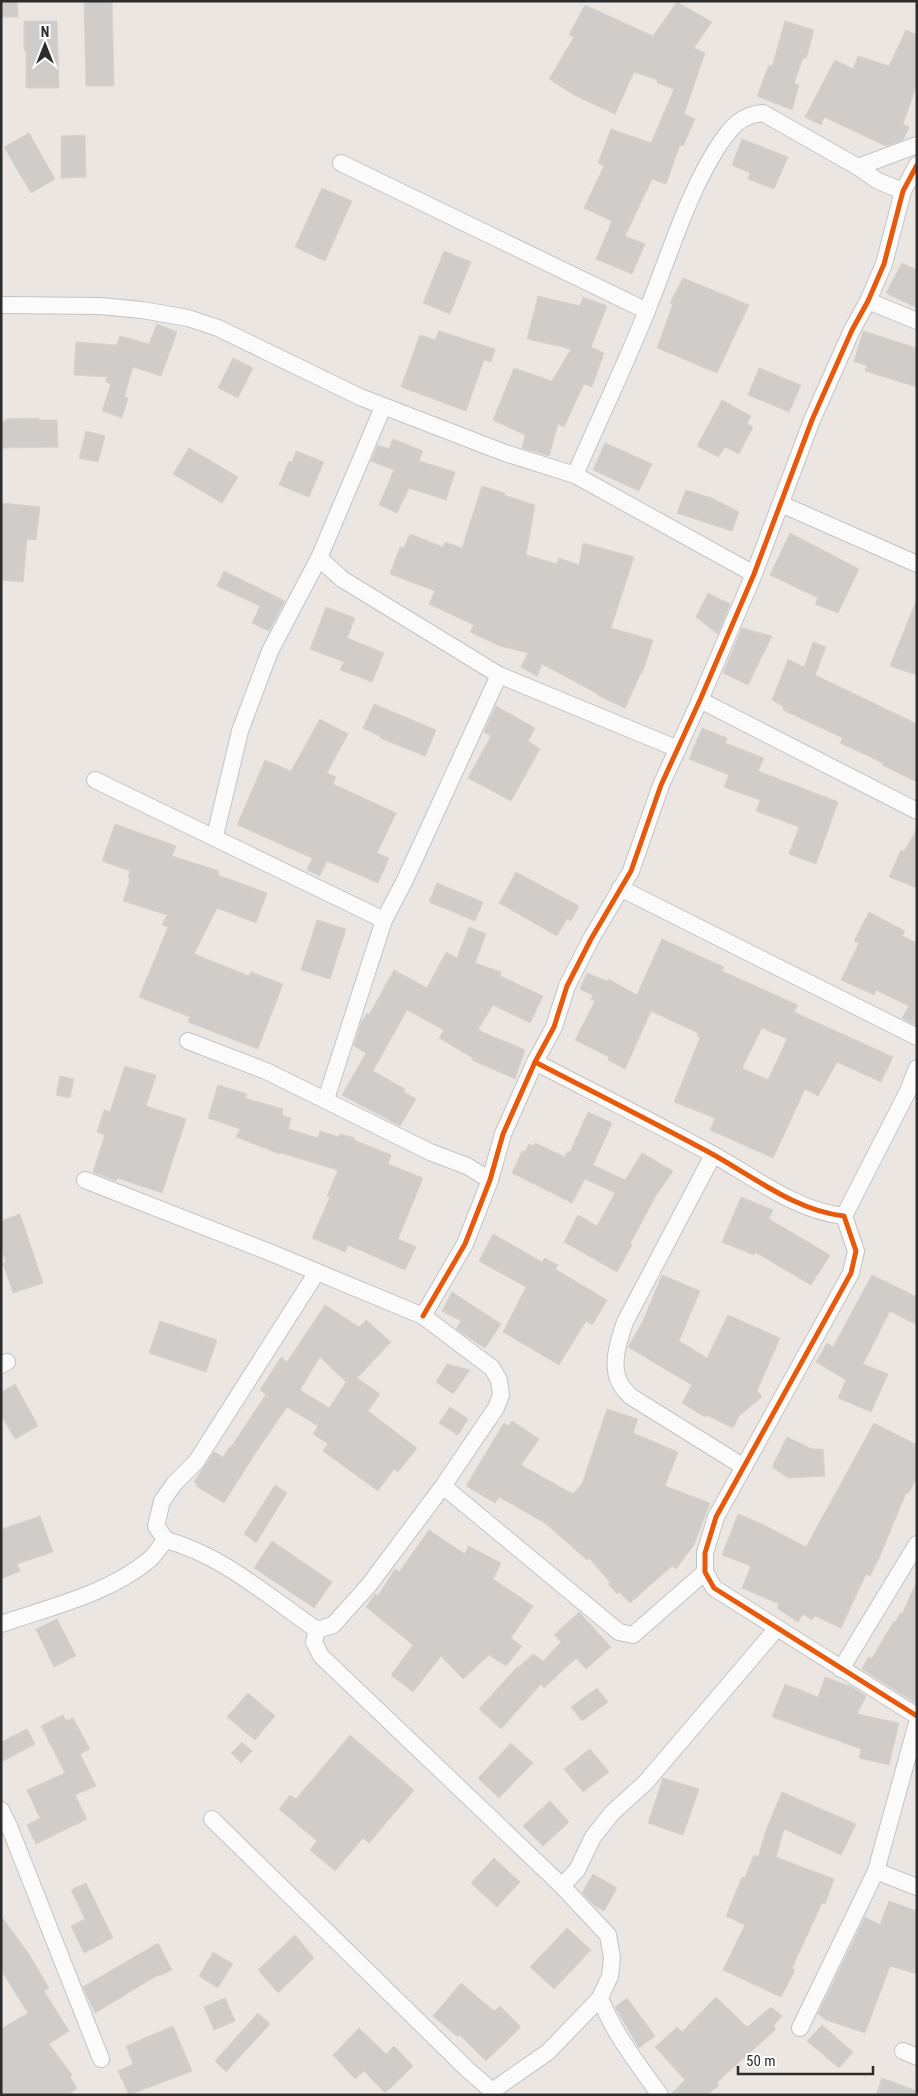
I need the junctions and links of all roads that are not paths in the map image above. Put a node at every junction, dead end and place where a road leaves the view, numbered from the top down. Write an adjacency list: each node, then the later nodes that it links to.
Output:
1 (917, 145): 4 (street)
2 (341, 163): 8 (street)
3 (917, 165): 5 (street)
4 (858, 167): 5 (street); 8 (street)
5 (903, 191): 6 (street)
6 (868, 301): 9 (street); 12 (street)
7 (1, 305): 10 (street)
8 (647, 311): 11 (street)
9 (917, 321)
10 (383, 407): 11 (street); 13 (street)
11 (575, 475): 15 (street)
12 (781, 504): 14 (street); 15 (street)
13 (320, 558): 16 (street); 21 (street)
14 (917, 564)
15 (754, 574): 17 (street)
16 (499, 675): 18 (street); 23 (street)
17 (700, 700): 18 (street); 20 (street)
18 (678, 749): 22 (street)
19 (95, 780): 21 (street)
20 (917, 811)
21 (215, 836): 23 (street)
22 (620, 888): 24 (street); 26 (street)
23 (384, 920): 28 (street)
24 (917, 1037)
25 (188, 1041): 28 (street)
26 (535, 1062): 29 (street); 31 (street)
27 (917, 1068): 32 (street)
28 (326, 1099): 31 (street)
29 (714, 1155): 32 (street); 35 (street)
30 (85, 1180): 33 (street)
31 (490, 1180): 34 (street)
32 (844, 1216): 35 (street)
33 (317, 1272): 34 (street); 37 (street)
34 (424, 1316): 36 (street)
35 (744, 1466): 39 (street)
36 (443, 1486): 39 (street); 42 (street)
37 (166, 1540): 40 (street); 42 (street)
38 (917, 1544): 43 (street)
39 (705, 1572): 41 (street)
40 (1, 1624)
41 (777, 1628): 43 (street); 49 (street)
42 (316, 1630): 49 (street)
43 (841, 1669): 44 (street)
44 (917, 1716)
45 (917, 1723): 48 (street)
46 (1, 1810): 53 (street)
47 (212, 1818): 54 (street)
48 (876, 1872): 50 (street); 52 (street)
49 (562, 1886): 51 (street)
50 (917, 1887)
51 (600, 1998): 54 (street); 55 (street)
52 (800, 2028)
53 (101, 2059)
54 (491, 2093)
55 (660, 2095)

